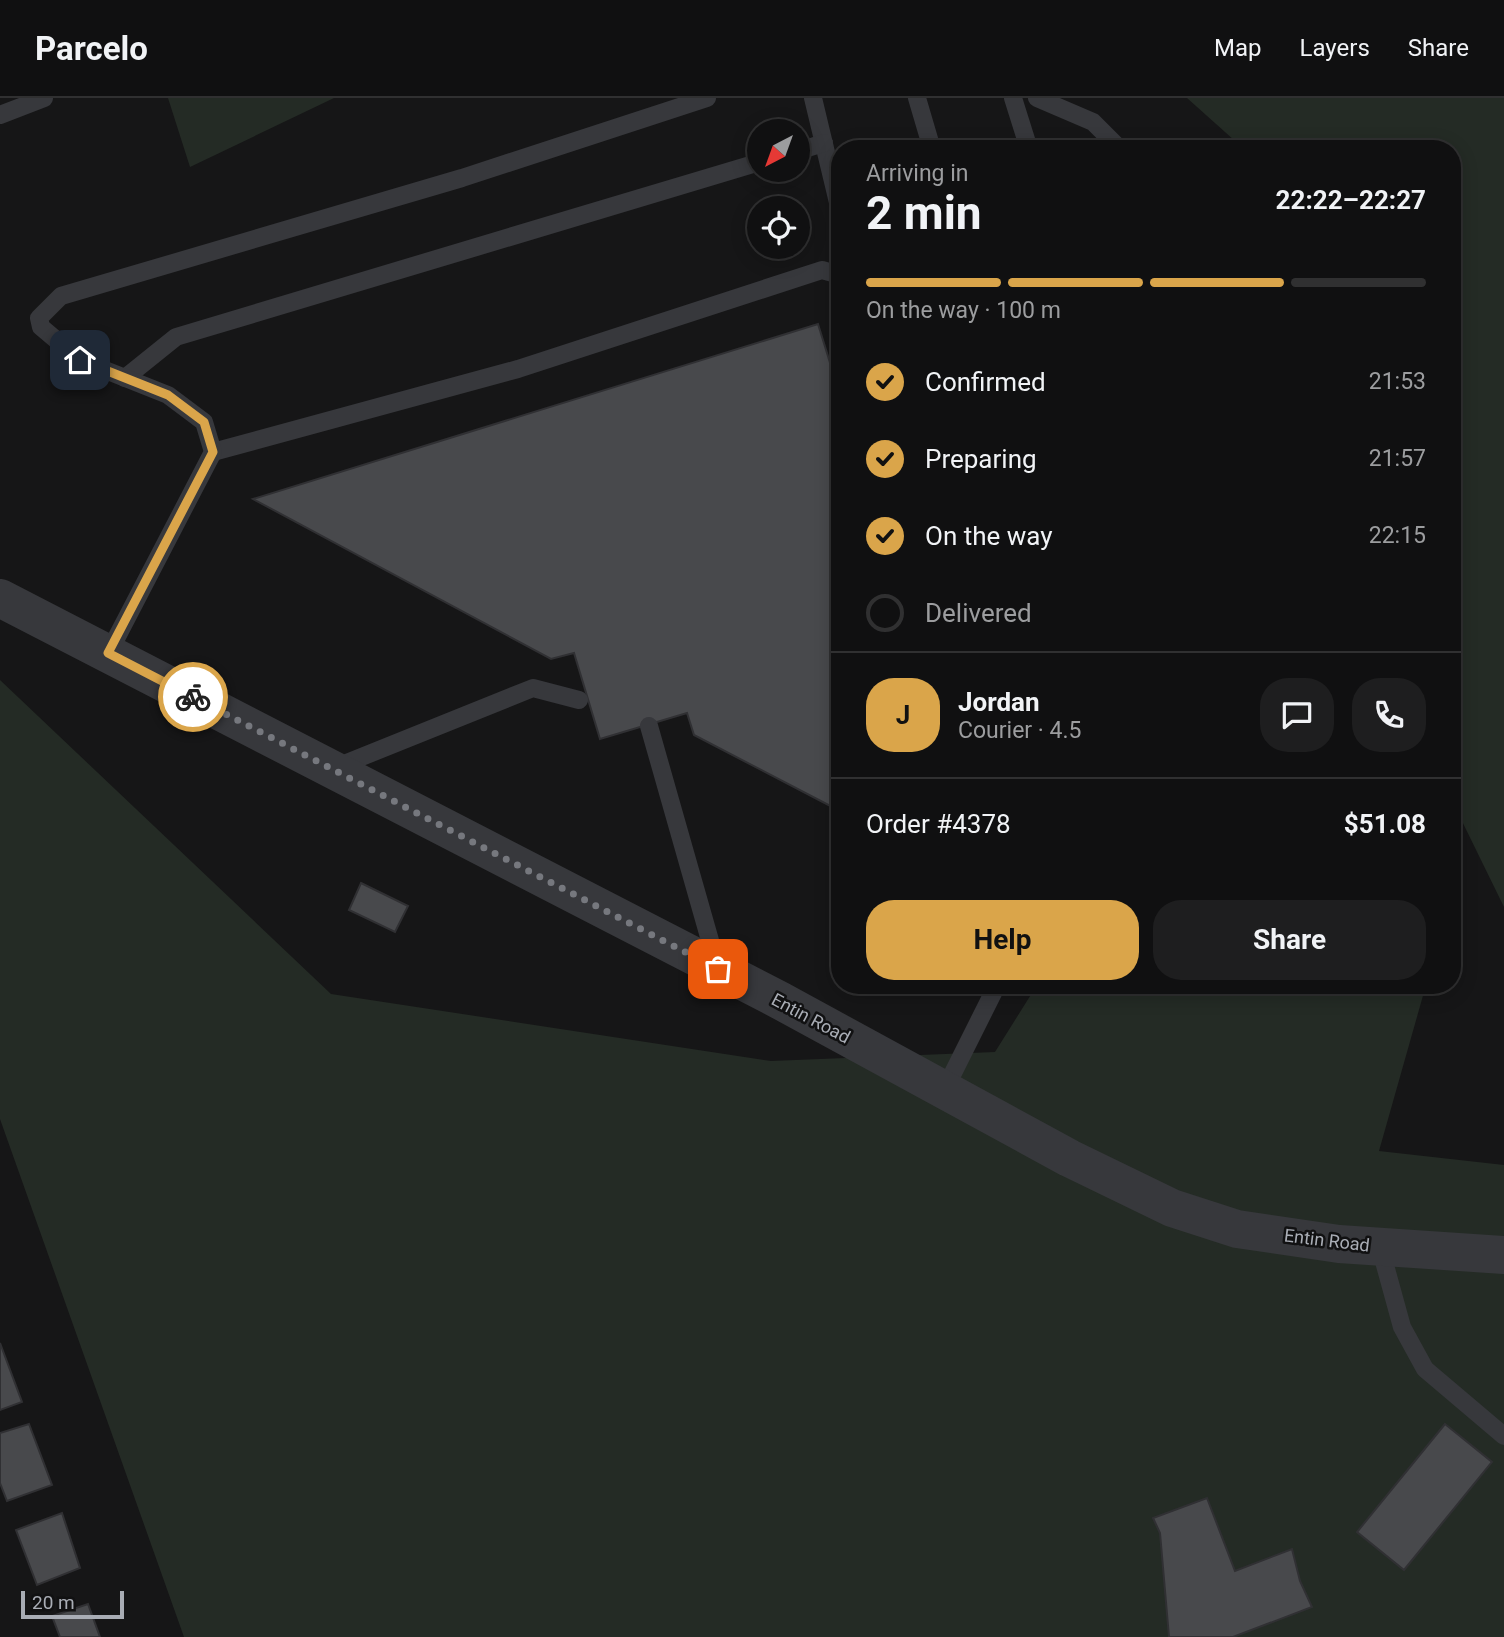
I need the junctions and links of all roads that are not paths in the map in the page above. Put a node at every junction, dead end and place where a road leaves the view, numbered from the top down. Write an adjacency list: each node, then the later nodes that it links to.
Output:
1 (44, 98): 7 (lane)
2 (707, 98): 16 (lane)
3 (813, 98): 11 (lane)
4 (917, 98): 8 (lane)
5 (1013, 98): 9 (lane)
6 (1037, 98): 10 (lane)
7 (0, 115)
8 (929, 140)
9 (1026, 140)
10 (1110, 140)
11 (824, 143): 12 (lane); 14 (lane)
12 (810, 147)
13 (747, 166): 16 (lane)
14 (831, 173)
15 (831, 272): 17 (lane)
16 (125, 378): 17 (lane)
17 (213, 452): 19 (lane)
18 (0, 598): 19 (street, Entin Road)
19 (108, 653): 22 (street, Entin Road)
20 (579, 700): 22 (lane)
21 (649, 726): 23 (lane)
22 (331, 769): 23 (street, Entin Road)
23 (718, 969): 25 (street, Entin Road)
24 (992, 994): 25 (lane)
25 (944, 1091): 26 (street, Entin Road)
26 (1380, 1247): 27 (street, Entin Road); 28 (lane)
27 (1504, 1255)
28 (1504, 1436)

